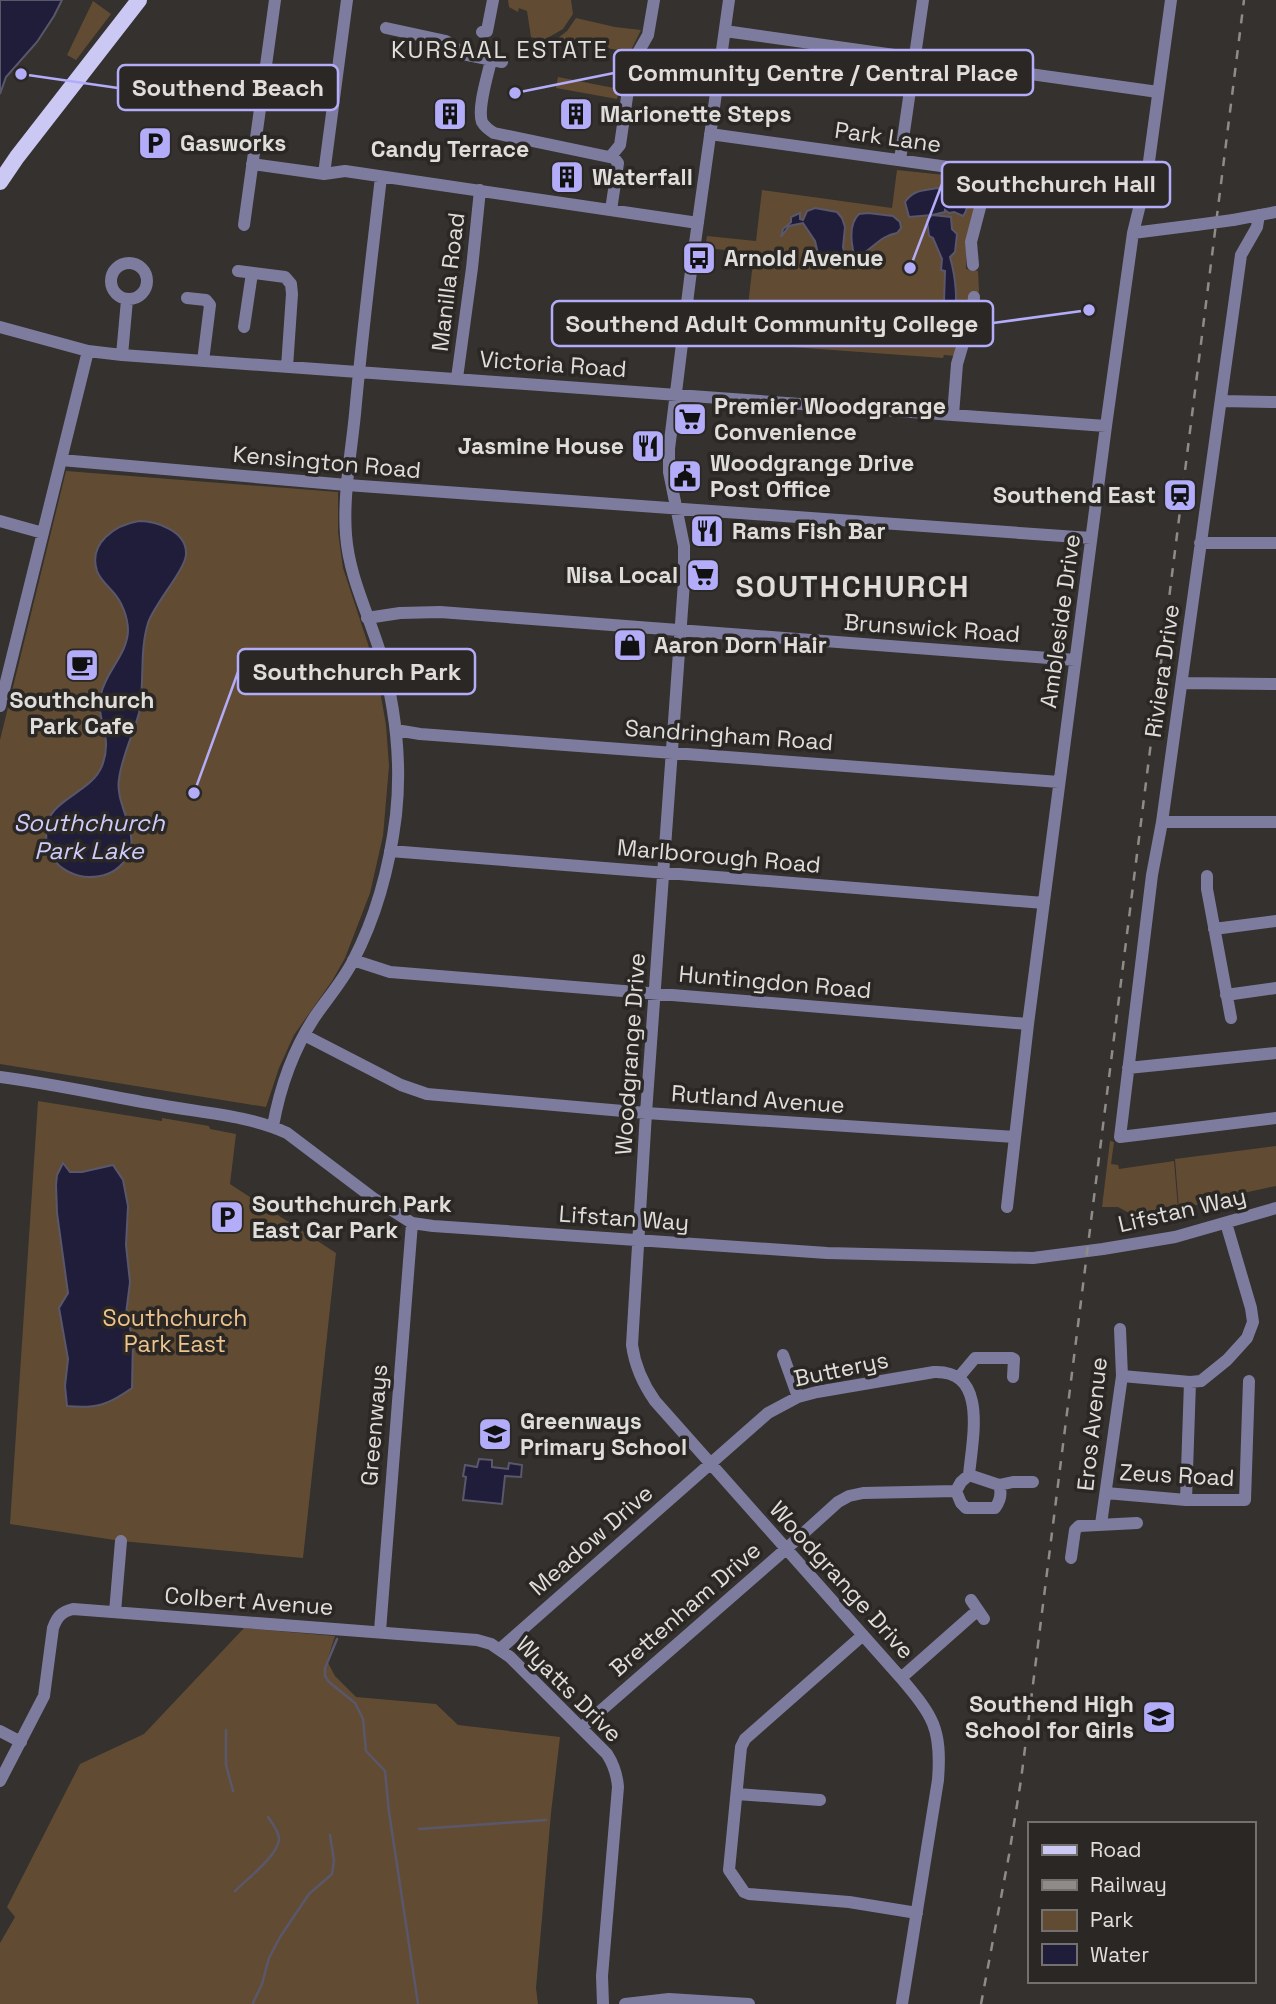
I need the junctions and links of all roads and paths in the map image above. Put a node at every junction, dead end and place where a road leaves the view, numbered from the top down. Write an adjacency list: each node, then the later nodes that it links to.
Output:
1 (139, 0): 21 (main road)
2 (275, 0): 17 (street)
3 (348, 0): 19 (street)
4 (493, 0): 9 (street)
5 (654, 0): 15 (street)
6 (729, 0): 11 (street, Woodgrange Drive)
7 (923, 0): 12 (street)
8 (1171, 0): 13 (street, Ambleside Drive)
9 (491, 26)
10 (386, 28): 15 (street)
11 (725, 31): 12 (street); 14 (street, Woodgrange Drive)
12 (914, 57): 13 (street); 16 (street)
13 (1158, 92): 23 (street, Ambleside Drive)
14 (710, 134): 16 (street, Park Lane); 27 (street, Woodgrange Drive)
15 (611, 156): 24 (street)
16 (900, 160): 18 (street, Park Lane)
17 (252, 164): 19 (street); 28 (street)
18 (985, 172): 23 (street, Park Lane); 30 (street)
19 (324, 174): 20 (street)
20 (381, 177): 22 (street); 42 (street)
21 (0, 182)
22 (480, 190): 24 (street); 43 (street, Manilla Road)
23 (1143, 194): 29 (street, Ambleside Drive)
24 (611, 210): 27 (street)
25 (1276, 212): 26 (street)
26 (1259, 215): 29 (street, bridge); 45 (street, Riviera Drive)
27 (698, 223): 44 (street, Woodgrange Drive)
28 (244, 225)
29 (1133, 233): 48 (street, Ambleside Drive)
30 (973, 265)
31 (238, 271): 32 (street)
32 (252, 273): 37 (street); 41 (street)
33 (974, 297): 47 (street)
34 (187, 298): 40 (street)
35 (127, 300): 39 (street)
36 (0, 327): 38 (street, Victoria Road)
37 (244, 327)
38 (88, 351): 39 (street, Victoria Road); 49 (street)
39 (122, 355): 40 (street, Victoria Road)
40 (203, 361): 41 (street, Victoria Road)
41 (287, 367): 42 (street, Victoria Road)
42 (359, 372): 43 (street, Victoria Road); 50 (street)
43 (457, 378): 44 (street, Victoria Road)
44 (676, 394): 47 (street, Victoria Road); 51 (street, Woodgrange Drive)
45 (1221, 401): 46 (street); 55 (street, Riviera Drive)
46 (1276, 402)
47 (953, 415): 48 (street, Victoria Road)
48 (1106, 426): 54 (street, Ambleside Drive)
49 (61, 460): 50 (street, Kensington Road); 53 (street)
50 (348, 485): 51 (street, Kensington Road); 57 (street)
51 (677, 509): 54 (street, Kensington Road); 58 (street, Woodgrange Drive)
52 (0, 521): 53 (street)
53 (43, 533): 60 (street)
54 (1091, 538): 59 (street, Ambleside Drive)
55 (1200, 543): 56 (street); 61 (street, Riviera Drive)
56 (1276, 543)
57 (367, 618): 58 (street, Brunswick Road); 64 (street)
58 (681, 630): 59 (street, Brunswick Road); 65 (street, Woodgrange Drive)
59 (1075, 660): 66 (street, Ambleside Drive)
60 (5, 662): 63 (street)
61 (1182, 683): 62 (street); 67 (street, Riviera Drive)
62 (1276, 684)
63 (0, 706)
64 (396, 730): 65 (street, Sandringham Road); 69 (street)
65 (672, 752): 66 (street, Sandringham Road); 70 (street, Woodgrange Drive)
66 (1059, 782): 72 (street, Ambleside Drive)
67 (1162, 822): 68 (street); 83 (street, Riviera Drive)
68 (1276, 822)
69 (390, 850): 70 (street, Marlborough Road); 75 (street)
70 (663, 873): 72 (street, Marlborough Road); 77 (street, Woodgrange Drive)
71 (1207, 883): 74 (street)
72 (1044, 903): 80 (street, Ambleside Drive)
73 (1276, 921): 74 (street)
74 (1214, 929): 78 (street)
75 (353, 960): 77 (street, Huntingdon Road); 81 (street)
76 (1276, 988): 78 (street)
77 (655, 993): 80 (street, Huntingdon Road); 85 (street, Woodgrange Drive)
78 (1226, 995): 79 (street)
79 (1231, 1018)
80 (1028, 1024): 88 (street, Ambleside Drive)
81 (304, 1035): 85 (street, Rutland Avenue); 87 (street)
82 (1276, 1052): 83 (street)
83 (1128, 1068): 86 (street, Riviera Drive)
84 (0, 1077): 87 (street, Lifstan Way)
85 (646, 1113): 88 (street, Rutland Avenue); 93 (street, Woodgrange Drive)
86 (1276, 1118)
87 (273, 1126): 91 (street, Lifstan Way)
88 (1014, 1137): 89 (street, Ambleside Drive)
89 (1007, 1207)
90 (1276, 1208): 92 (street, Lifstan Way)
91 (412, 1223): 93 (street, Lifstan Way); 116 (street, Greenways)
92 (1226, 1223): 93 (street, Lifstan Way); 100 (street)
93 (638, 1240): 102 (street, Woodgrange Drive)
94 (1120, 1329): 96 (street, Eros Avenue)
95 (783, 1355): 101 (street)
96 (1122, 1376): 100 (street); 107 (street, Eros Avenue)
97 (959, 1377): 98 (street); 101 (street, Butterys); 103 (street)
98 (1013, 1377)
99 (1249, 1381): 108 (street, Zeus Road)
100 (1190, 1382): 108 (street)
101 (798, 1397): 102 (street, Butterys)
102 (710, 1463): 112 (street, Woodgrange Drive); 118 (street, Meadow Drive)
103 (969, 1475): 105 (street); 106 (street)
104 (1033, 1482): 105 (street)
105 (999, 1485): 106 (street)
106 (957, 1491): 112 (street)
107 (1106, 1493): 108 (street, Zeus Road); 110 (street, Eros Avenue)
108 (1186, 1500)
109 (1137, 1523): 110 (street, Eros Avenue)
110 (1101, 1524): 113 (street, Eros Avenue)
111 (121, 1541): 115 (street)
112 (786, 1549): 117 (street, Woodgrange Drive); 120 (street, Brettenham Drive)
113 (1071, 1558)
114 (977, 1610): 119 (street)
115 (115, 1612): 116 (street, Colbert Avenue); 122 (street, Colbert Avenue)
116 (380, 1631): 118 (street, Wyatts Drive)
117 (863, 1635): 119 (street, Woodgrange Drive); 124 (street)
118 (500, 1649): 120 (street, Wyatts Drive)
119 (901, 1678): 126 (street, Woodgrange Drive)
120 (581, 1728): 127 (street, Wyatts Drive)
121 (0, 1731): 122 (street)
122 (21, 1742): 123 (street, Colbert Avenue)
123 (0, 1780)
124 (737, 1794): 125 (street); 126 (street)
125 (820, 1800)
126 (917, 1913): 130 (street, Woodgrange Drive)
127 (603, 2004)
128 (625, 2004): 129 (street)
129 (748, 2004)
130 (902, 2004)

